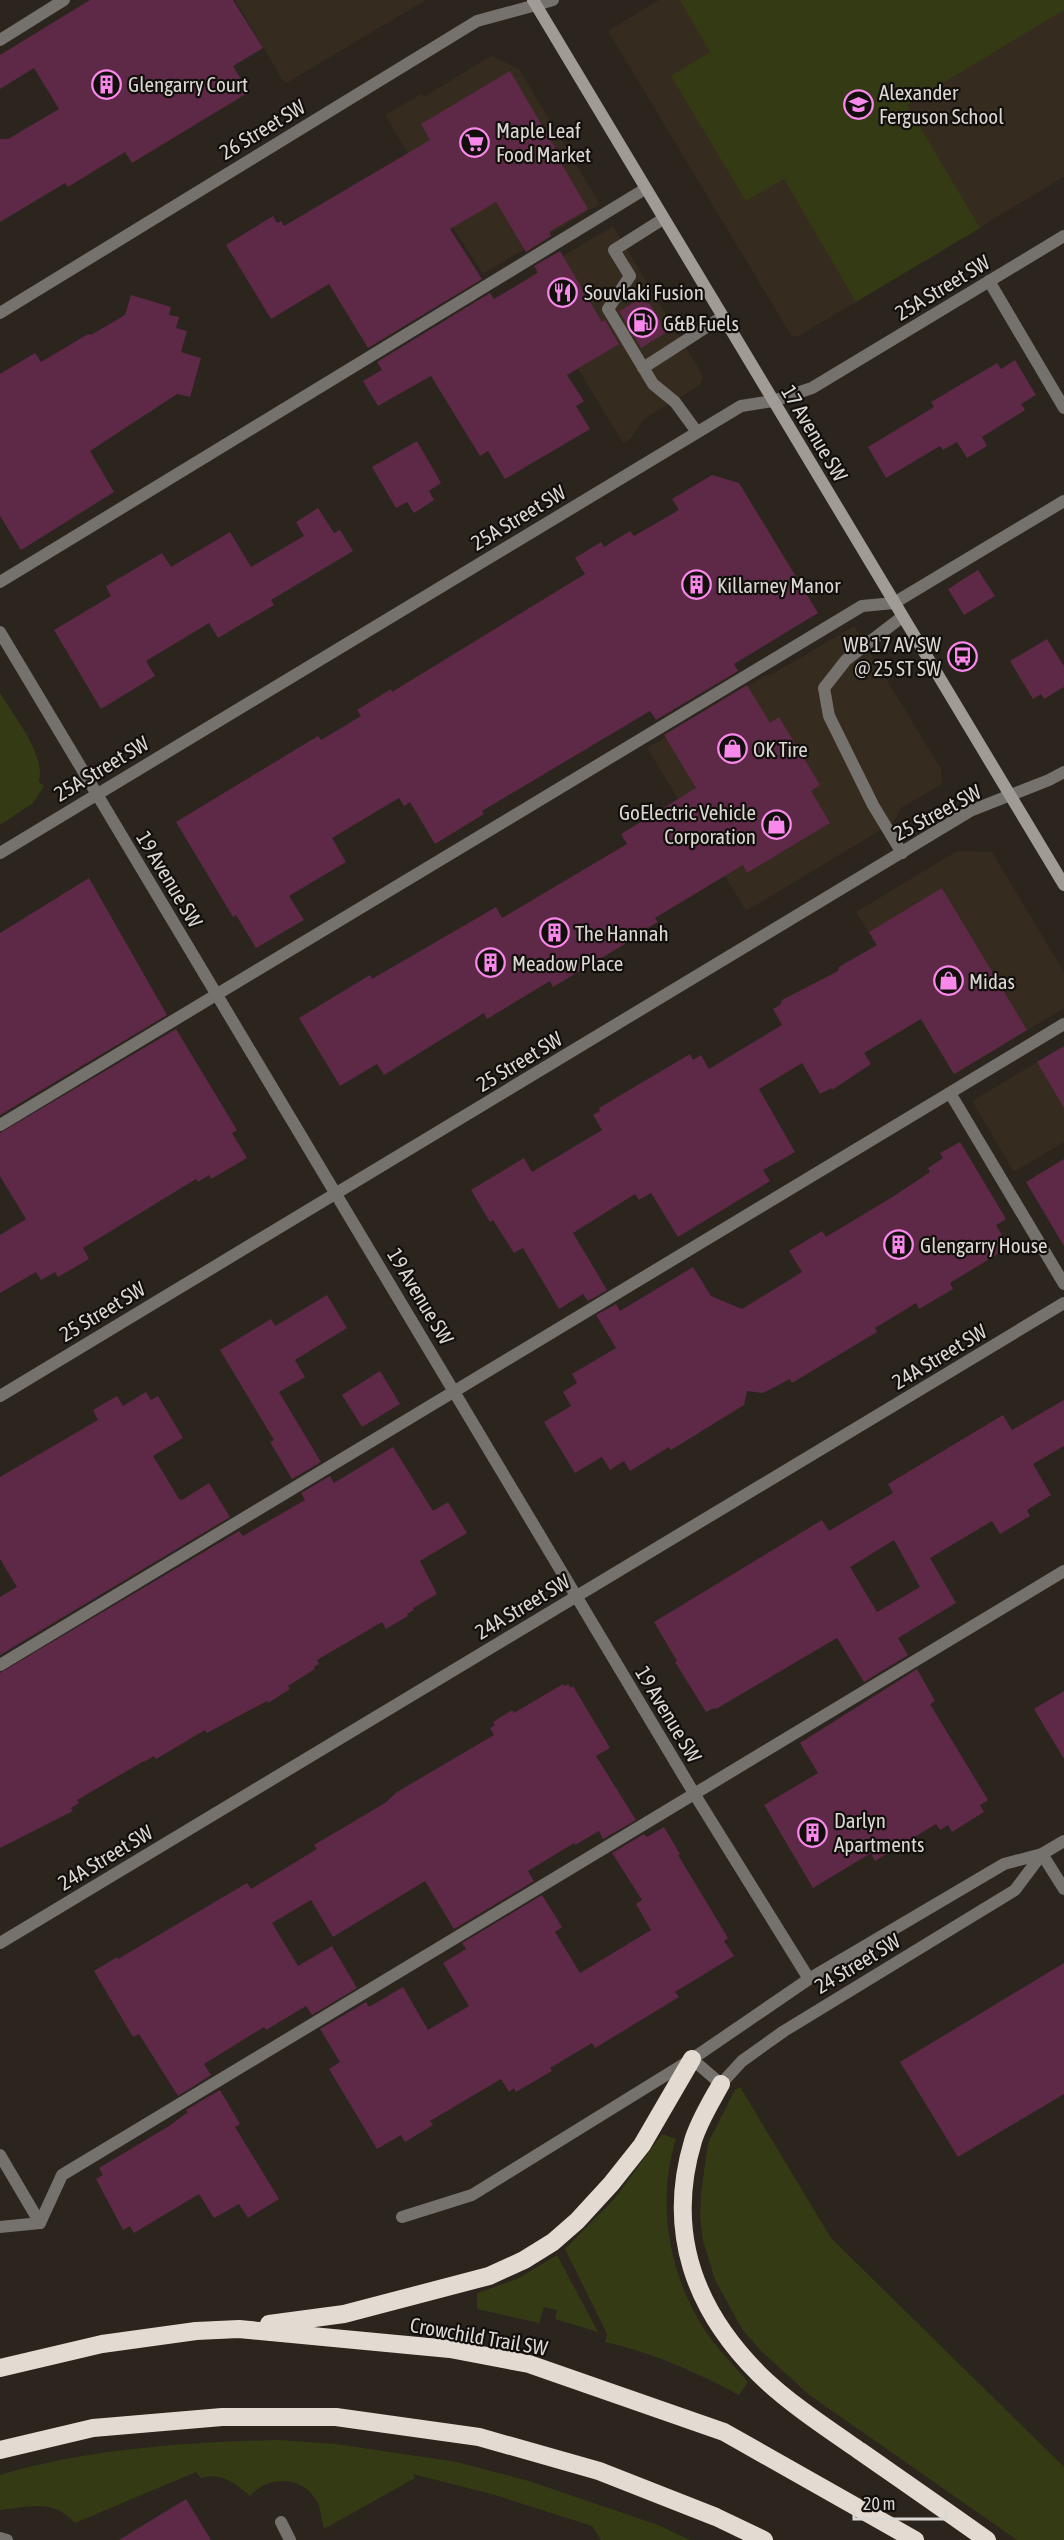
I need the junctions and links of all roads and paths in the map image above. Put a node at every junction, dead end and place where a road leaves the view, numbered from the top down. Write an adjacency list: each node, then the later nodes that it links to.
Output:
1 (64, 0): 4 (street)
2 (553, 0): 3 (street, 26 Street SW)
3 (534, 3): 5 (main road, 17 Avenue SW); 9 (street, 26 Street SW)
4 (0, 40)
5 (645, 189): 6 (main road, 17 Avenue SW); 16 (street)
6 (663, 219): 10 (main road, 17 Avenue SW); 11 (street)
7 (1064, 236): 8 (street, 25A Street SW)
8 (989, 281): 12 (street, 25A Street SW); 13 (street)
9 (0, 313)
10 (722, 317): 11 (street); 12 (main road, 17 Avenue SW)
11 (643, 368): 14 (street)
12 (773, 401): 14 (street, 25A Street SW); 17 (main road, 17 Avenue SW)
13 (1064, 408)
14 (697, 432): 21 (street, 25A Street SW)
15 (1064, 501): 17 (street)
16 (0, 582)
17 (894, 603): 18 (main road, 17 Avenue SW); 26 (street)
18 (903, 617): 22 (main road, 17 Avenue SW); 24 (street)
19 (0, 632): 21 (street, 19 Avenue SW)
20 (1064, 772): 22 (street, 25 Street SW)
21 (96, 794): 23 (street, 25A Street SW); 26 (street, 19 Avenue SW)
22 (1011, 796): 24 (street, 25 Street SW); 25 (main road, 17 Avenue SW)
23 (0, 853)
24 (902, 853): 30 (street, 25 Street SW)
25 (1064, 885)
26 (217, 995): 29 (street); 30 (street, 19 Avenue SW)
27 (1064, 1024): 28 (street)
28 (950, 1093): 31 (street); 33 (street)
29 (0, 1125)
30 (336, 1194): 33 (street, 19 Avenue SW); 34 (street, 25 Street SW)
31 (1064, 1284)
32 (1064, 1303): 36 (street, 24A Street SW)
33 (455, 1391): 36 (street, 19 Avenue SW); 37 (street)
34 (0, 1396)
35 (1064, 1571): 38 (street)
36 (576, 1596): 38 (street, 19 Avenue SW); 42 (street, 24A Street SW)
37 (0, 1665)
38 (695, 1795): 43 (street, 19 Avenue SW); 48 (street)
39 (1064, 1841): 40 (street, 24 Street SW)
40 (1042, 1854): 41 (street); 43 (street, 24 Street SW); 45 (street, 24 Street SW)
41 (1064, 1889)
42 (0, 1943)
43 (809, 1979): 44 (street, 24 Street SW)
44 (692, 2060): 45 (street); 47 (street, 24 Street SW); 50 (highway)
45 (721, 2084): 59 (highway)
46 (0, 2155): 48 (street)
47 (402, 2217)
48 (40, 2223): 49 (street)
49 (0, 2227)
50 (238, 2329): 51 (highway, Crowchild Trail SW); 58 (highway, Crowchild Trail SW)
51 (0, 2368)
52 (0, 2450): 57 (highway)
53 (281, 2522): 56 (street)
54 (0, 2538): 55 (street)
55 (7, 2540)
56 (290, 2540)
57 (764, 2540)
58 (915, 2540)
59 (987, 2540)

